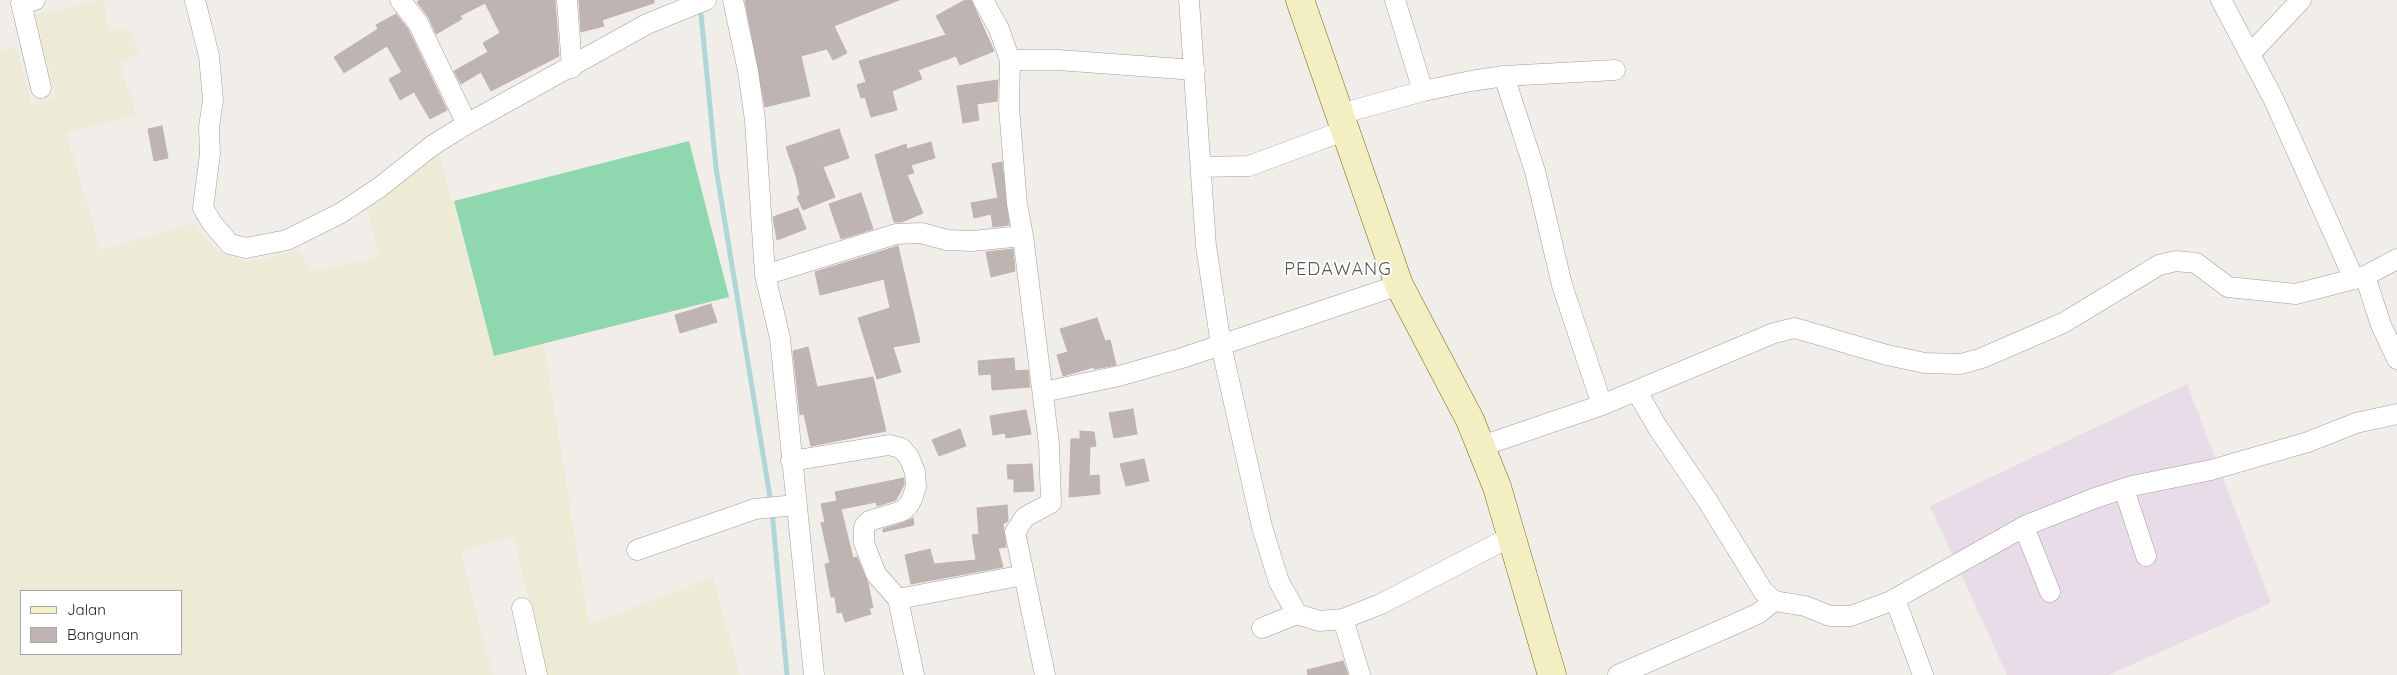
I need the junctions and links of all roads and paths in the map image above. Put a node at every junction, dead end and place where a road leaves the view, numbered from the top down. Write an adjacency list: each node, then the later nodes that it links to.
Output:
1 (195, 0): 22 (street)
2 (400, 0): 22 (street)
3 (567, 0): 15 (street)
4 (706, 0): 15 (street)
5 (734, 0): 26 (street)
6 (982, 0): 14 (street)
7 (1189, 0): 16 (street)
8 (1300, 0): 21 (street)
9 (1395, 0): 20 (street)
10 (2221, 0): 13 (street)
11 (2302, 0): 13 (street)
12 (26, 1): 19 (street)
13 (2250, 54): 27 (street)
14 (1010, 60): 16 (street); 24 (street)
15 (572, 68): 22 (street)
16 (1195, 70): 23 (street)
17 (1615, 70): 18 (street)
18 (1504, 76): 20 (street); 33 (street)
19 (42, 88)
20 (1423, 91): 21 (street)
21 (1343, 122): 23 (street); 28 (street)
22 (467, 124)
23 (1201, 167): 29 (street)
24 (1023, 236): 26 (street); 31 (street)
25 (2397, 259): 27 (street)
26 (765, 275): 36 (street)
27 (2359, 278): 30 (street); 32 (street)
28 (1399, 284): 29 (street); 35 (street)
29 (1221, 345): 31 (street); 49 (street)
30 (2397, 359)
31 (1043, 392): 43 (street)
32 (1637, 392): 33 (street); 47 (street)
33 (1602, 405): 35 (street)
34 (2397, 414): 37 (street)
35 (1482, 446): 40 (street)
36 (791, 462): 38 (street); 45 (street)
37 (2124, 489): 39 (street); 42 (street)
38 (790, 506): 41 (street); 53 (street)
39 (2024, 527): 44 (street); 46 (street)
40 (1512, 536): 50 (street); 57 (street)
41 (637, 550)
42 (2146, 556)
43 (1024, 575): 45 (street); 55 (street)
44 (2050, 592)
45 (898, 599): 54 (street)
46 (1895, 599): 47 (street); 59 (street)
47 (1774, 601): 58 (street)
48 (522, 608): 52 (street)
49 (1297, 614): 50 (street); 51 (street)
50 (1343, 619): 56 (street)
51 (1262, 628)
52 (537, 675)
53 (814, 675)
54 (914, 675)
55 (1045, 675)
56 (1360, 675)
57 (1552, 675)
58 (1618, 675)
59 (1923, 675)

